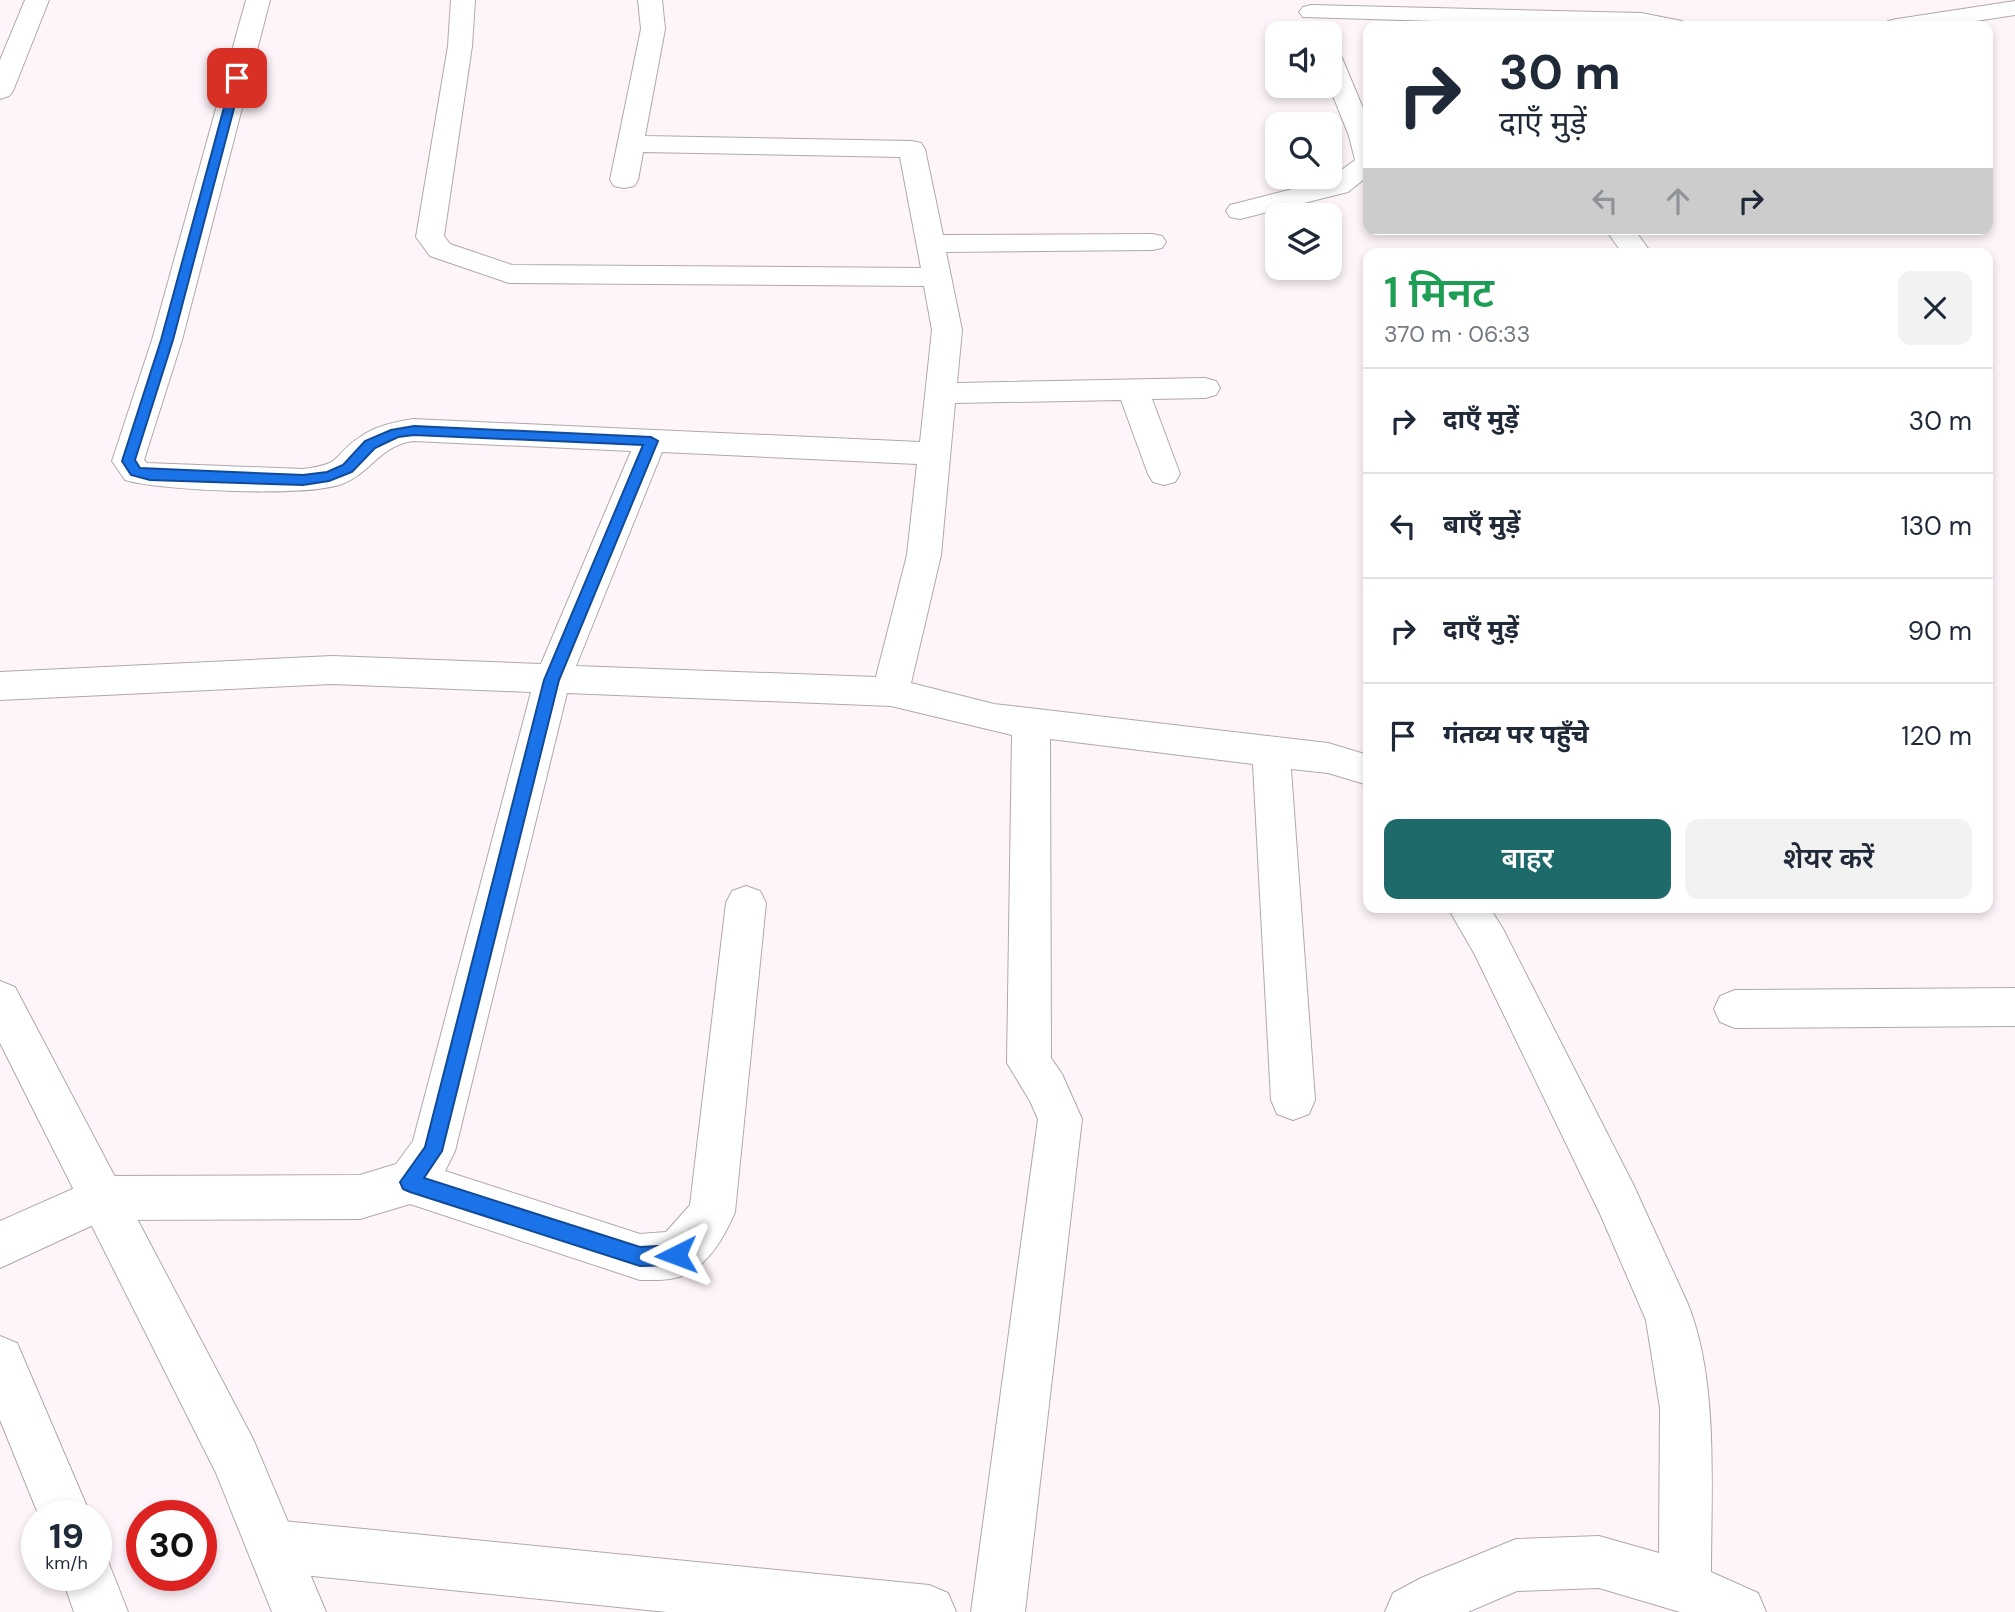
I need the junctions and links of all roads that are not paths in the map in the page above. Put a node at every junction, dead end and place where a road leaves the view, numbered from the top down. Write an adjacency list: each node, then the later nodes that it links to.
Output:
1 (15, 0): 10 (main road)
2 (37, 0): 12 (main road)
3 (258, 0): 24 (main road)
4 (463, 0): 20 (main road)
5 (650, 0): 14 (main road)
6 (2015, 8): 9 (main road)
7 (1312, 15): 8 (main road)
8 (1646, 21)
9 (1930, 21)
10 (0, 33)
11 (1342, 87): 13 (main road)
12 (0, 90)
13 (1363, 140)
14 (631, 145): 16 (main road); 19 (main road)
15 (1363, 166): 17 (main road)
16 (624, 180)
17 (1240, 211)
18 (1152, 242): 19 (main road)
19 (930, 244): 20 (main road)
20 (937, 277): 23 (main road)
21 (1205, 388): 22 (main road)
22 (1133, 389): 23 (main road); 26 (main road)
23 (941, 393): 25 (main road)
24 (651, 441): 25 (main road); 27 (main road)
25 (936, 454): 29 (main road)
26 (1164, 474)
27 (552, 680): 28 (main road); 29 (main road); 39 (main road)
28 (0, 686)
29 (891, 692): 30 (main road)
30 (1031, 722): 31 (main road); 50 (main road)
31 (1271, 750): 32 (main road); 38 (main road)
32 (1363, 768)
33 (746, 903): 39 (main road)
34 (1471, 913): 45 (main road)
35 (0, 1000): 40 (main road)
36 (2015, 1007): 37 (main road)
37 (1735, 1009)
38 (1293, 1100)
39 (410, 1182): 40 (main road)
40 (102, 1198): 41 (main road); 44 (main road)
41 (0, 1245)
42 (0, 1360): 43 (main road)
43 (58, 1500)
44 (272, 1546): 48 (main road); 49 (main road)
45 (1685, 1587): 51 (main road); 52 (main road)
46 (93, 1591): 47 (main road)
47 (101, 1612)
48 (299, 1612)
49 (929, 1612)
50 (998, 1612)
51 (1412, 1612)
52 (1739, 1612)

